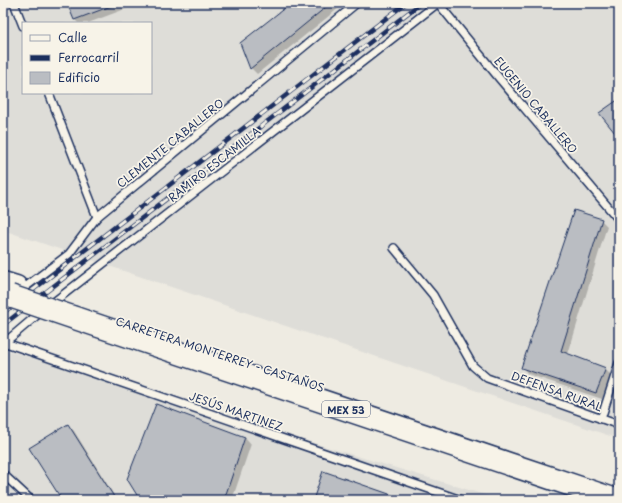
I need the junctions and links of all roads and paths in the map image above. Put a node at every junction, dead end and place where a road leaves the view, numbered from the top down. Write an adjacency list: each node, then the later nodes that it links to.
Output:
1 (14, 3): 4 (lane)
2 (357, 3): 6 (lane, CLEMENTE CABALLERO)
3 (438, 3): 7 (lane, EUGENIO CABALLERO); 11 (lane, RAMIRO ESCAMILLA)
4 (22, 23)
5 (49, 94): 6 (lane)
6 (98, 217): 9 (lane, CLEMENTE CABALLERO)
7 (619, 220)
8 (394, 248): 13 (lane, DEFENSA RURAL)
9 (8, 292): 10 (main road, CARRETERA MONTERREY - CASTAÑOS / MEX 53)
10 (76, 313): 16 (main road, CARRETERA MONTERREY - CASTAÑOS / MEX 53); 19 (main road, CARRETERA MONTERREY - CASTAÑOS / MEX 53)
11 (3, 343): 18 (lane, JESÚS MARTINEZ)
12 (619, 363): 13 (lane)
13 (601, 419): 14 (lane, DEFENSA RURAL)
14 (619, 425)
15 (3, 474): 17 (lane)
16 (619, 486)
17 (31, 500)
18 (461, 500)
19 (616, 500)

